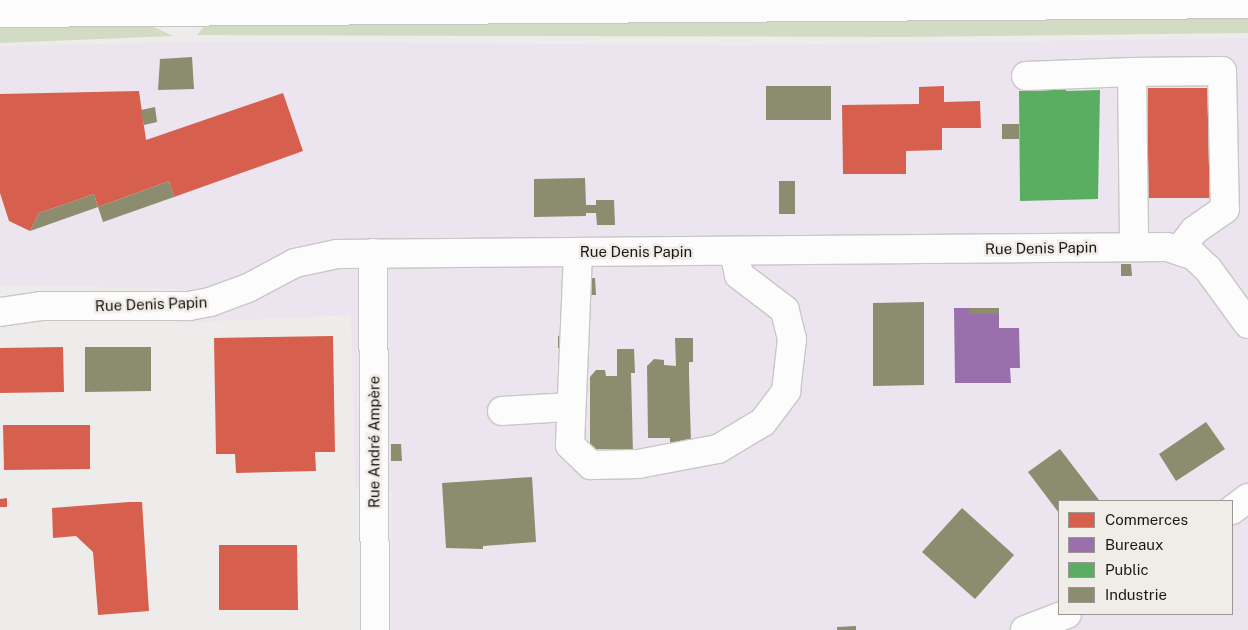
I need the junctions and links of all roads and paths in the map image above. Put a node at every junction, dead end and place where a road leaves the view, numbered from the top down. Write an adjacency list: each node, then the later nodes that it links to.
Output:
1 (1156, 2): 2 (street); 3 (street)
2 (1248, 4)
3 (674, 5): 4 (street)
4 (6, 15)
5 (1132, 72): 6 (street); 7 (street); 8 (street)
6 (1026, 76)
7 (1134, 247): 8 (street, Rue Denis Papin); 9 (street, Rue Denis Papin)
8 (1180, 249): 13 (street)
9 (734, 252): 10 (street, Rue Denis Papin); 14 (street)
10 (578, 253): 11 (street, Rue Denis Papin); 14 (street)
11 (373, 254): 12 (street, Rue Denis Papin); 19 (street, Rue André Ampère)
12 (0, 312)
13 (1248, 324)
14 (570, 407): 15 (street)
15 (502, 411)
16 (1248, 498): 17 (street)
17 (1233, 509)
18 (1063, 615): 20 (street)
19 (375, 630)
20 (1025, 630)

